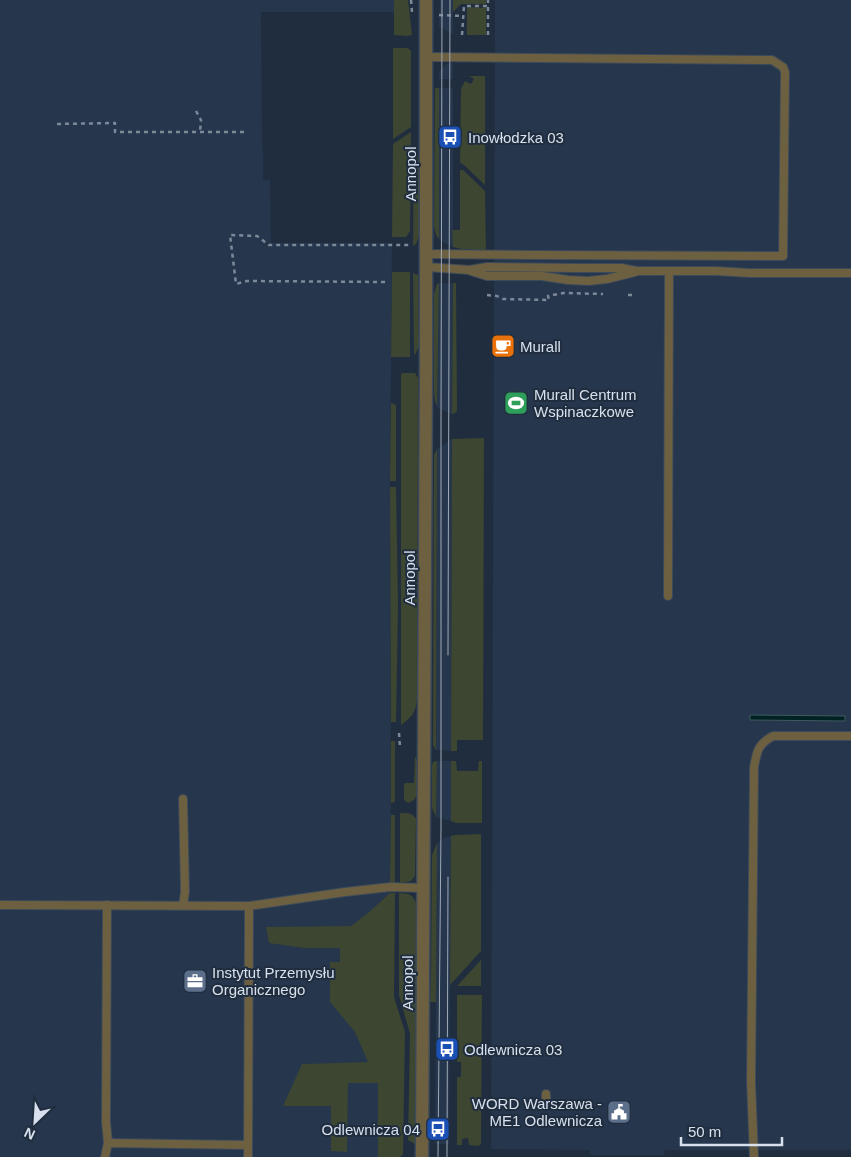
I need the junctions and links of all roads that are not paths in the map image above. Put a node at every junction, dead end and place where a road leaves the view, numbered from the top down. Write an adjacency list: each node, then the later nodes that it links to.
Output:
1 (426, 0): 2 (street, Annopol)
2 (427, 57): 3 (street, Annopol); 3 (lane)
3 (427, 260): 4 (lane); 11 (street, Annopol)
4 (470, 270): 5 (lane); 5 (lane)
5 (636, 271): 6 (lane)
6 (669, 271): 7 (lane); 8 (lane)
7 (851, 273)
8 (668, 596)
9 (851, 736): 21 (lane)
10 (183, 799): 14 (lane)
11 (424, 888): 15 (lane); 20 (street, Annopol)
12 (0, 905): 13 (lane)
13 (107, 905): 14 (lane); 16 (lane)
14 (183, 905): 15 (lane)
15 (249, 906): 17 (lane)
16 (108, 1144): 17 (lane); 18 (lane)
17 (248, 1145): 19 (lane)
18 (105, 1157)
19 (248, 1157)
20 (422, 1157)
21 (754, 1157)

